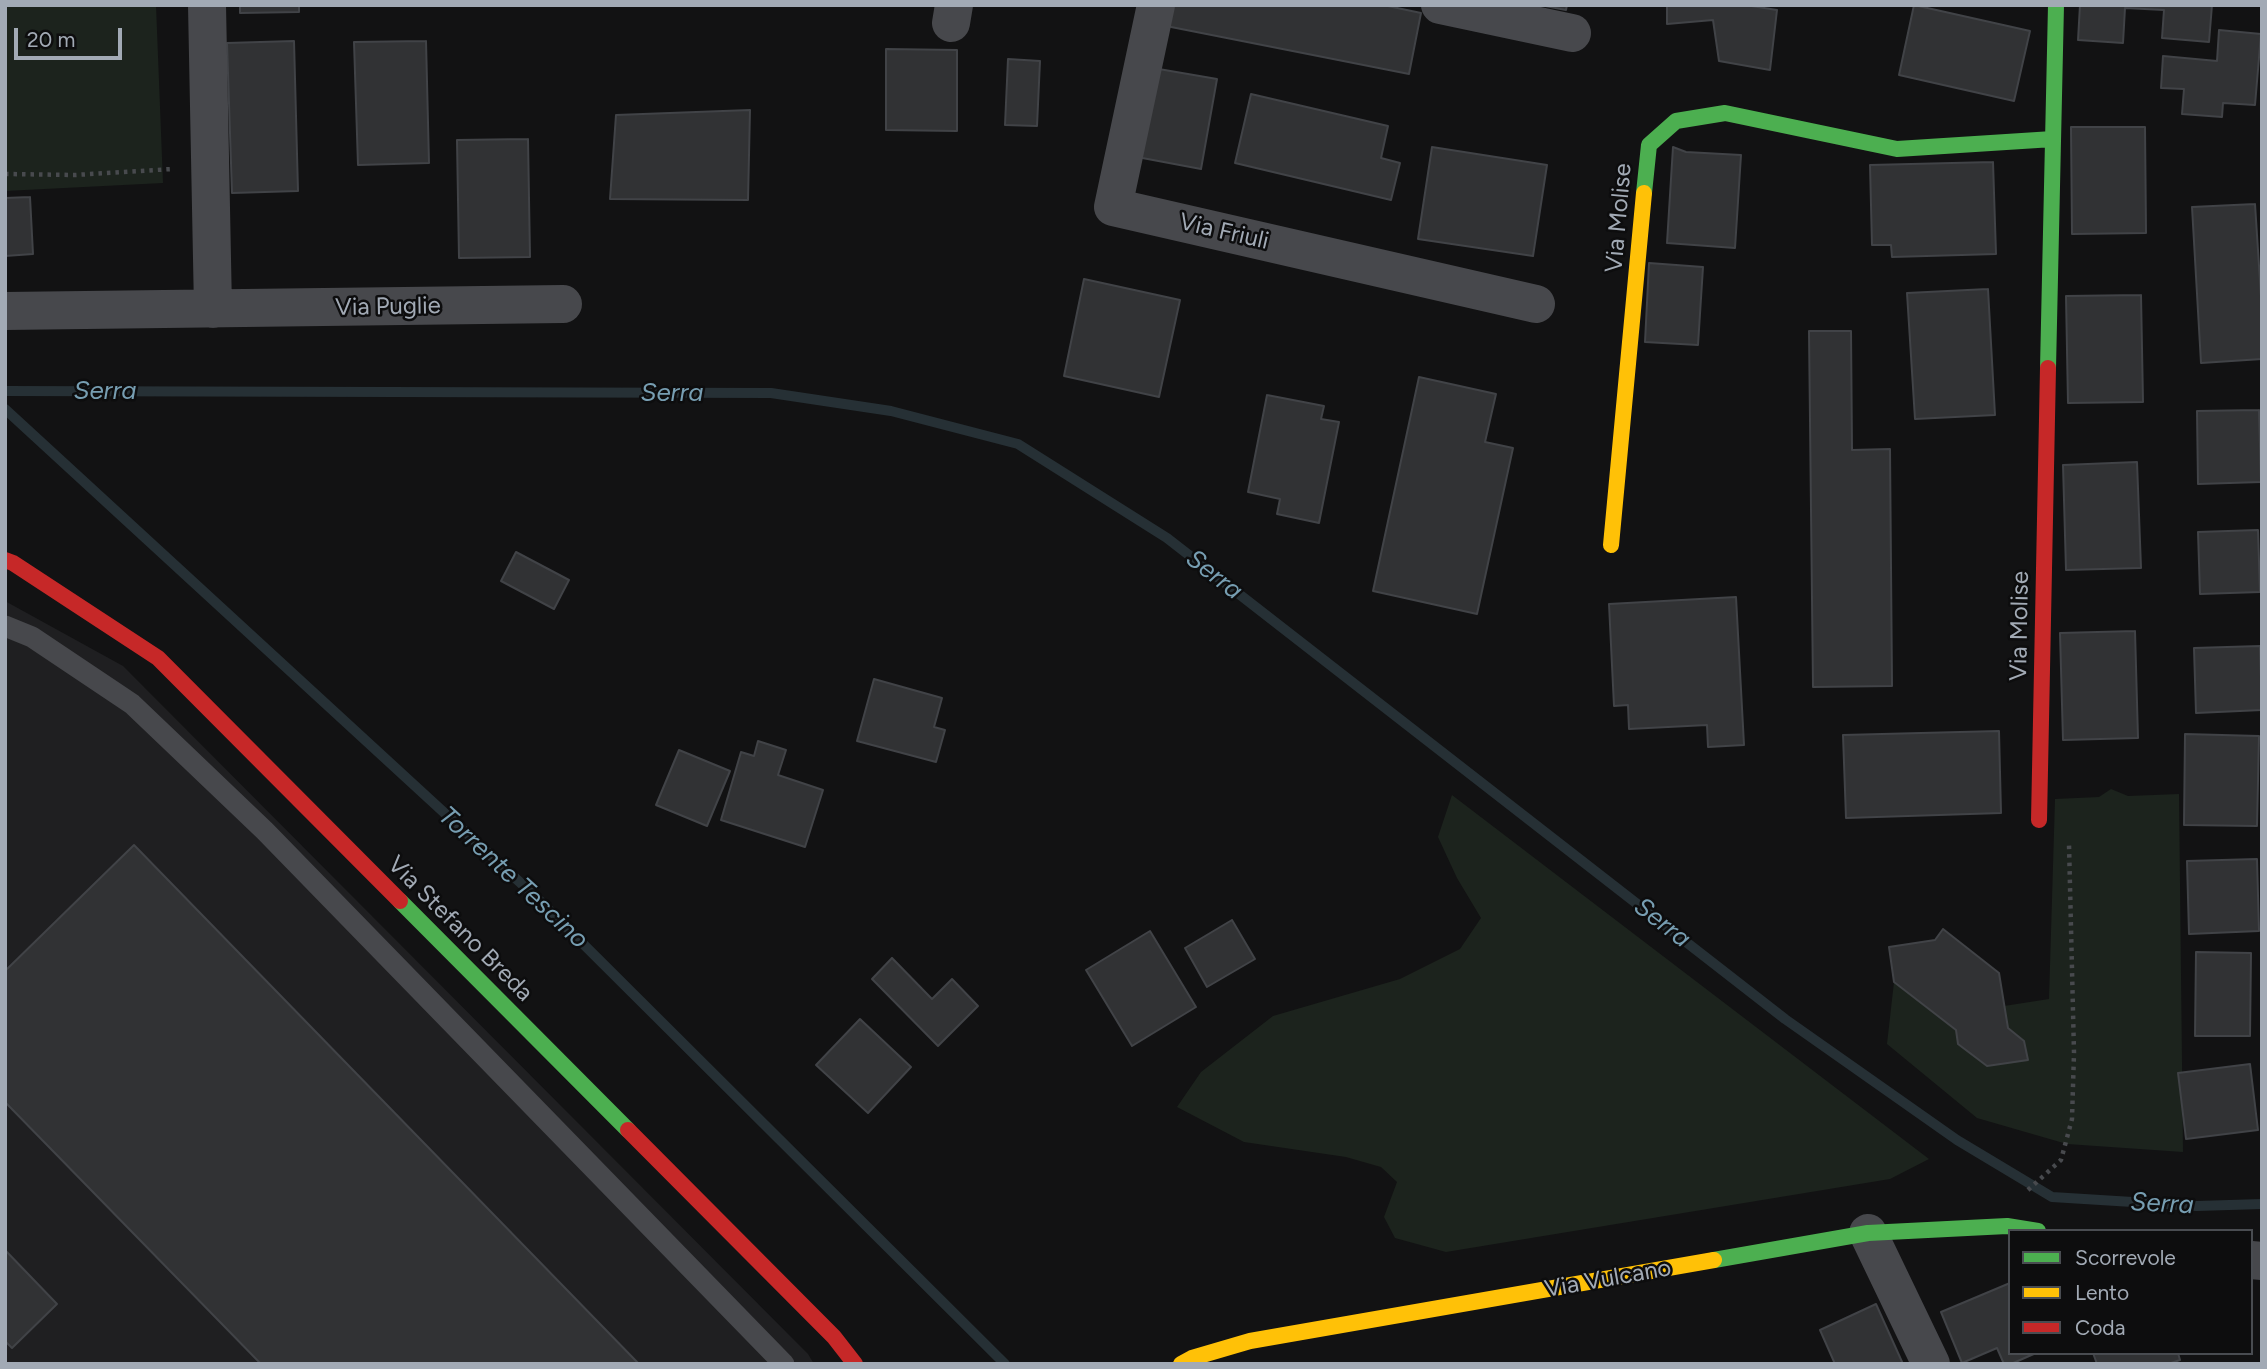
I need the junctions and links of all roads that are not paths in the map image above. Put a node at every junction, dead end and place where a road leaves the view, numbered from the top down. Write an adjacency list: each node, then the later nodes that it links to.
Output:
1 (207, 5): 9 (street)
2 (1156, 5): 8 (street, Via Friuli)
3 (1440, 5): 5 (street)
4 (2056, 5): 6 (street, Via Molise)
5 (1573, 33)
6 (2053, 139): 11 (street, Via Molise); 14 (street, Via Molise)
7 (563, 304): 9 (street, Via Puglie)
8 (1536, 304)
9 (214, 309): 10 (street, Via Puglie)
10 (5, 311)
11 (1611, 545)
12 (5, 560): 18 (street, Via Stefano Breda)
13 (5, 626): 17 (lane)
14 (2039, 820)
15 (2026, 1229): 16 (street, Via Vulcano)
16 (1868, 1233): 19 (street, Via Vulcano); 20 (street)
17 (784, 1364)
18 (855, 1364)
19 (1181, 1364)
20 (1931, 1364)

